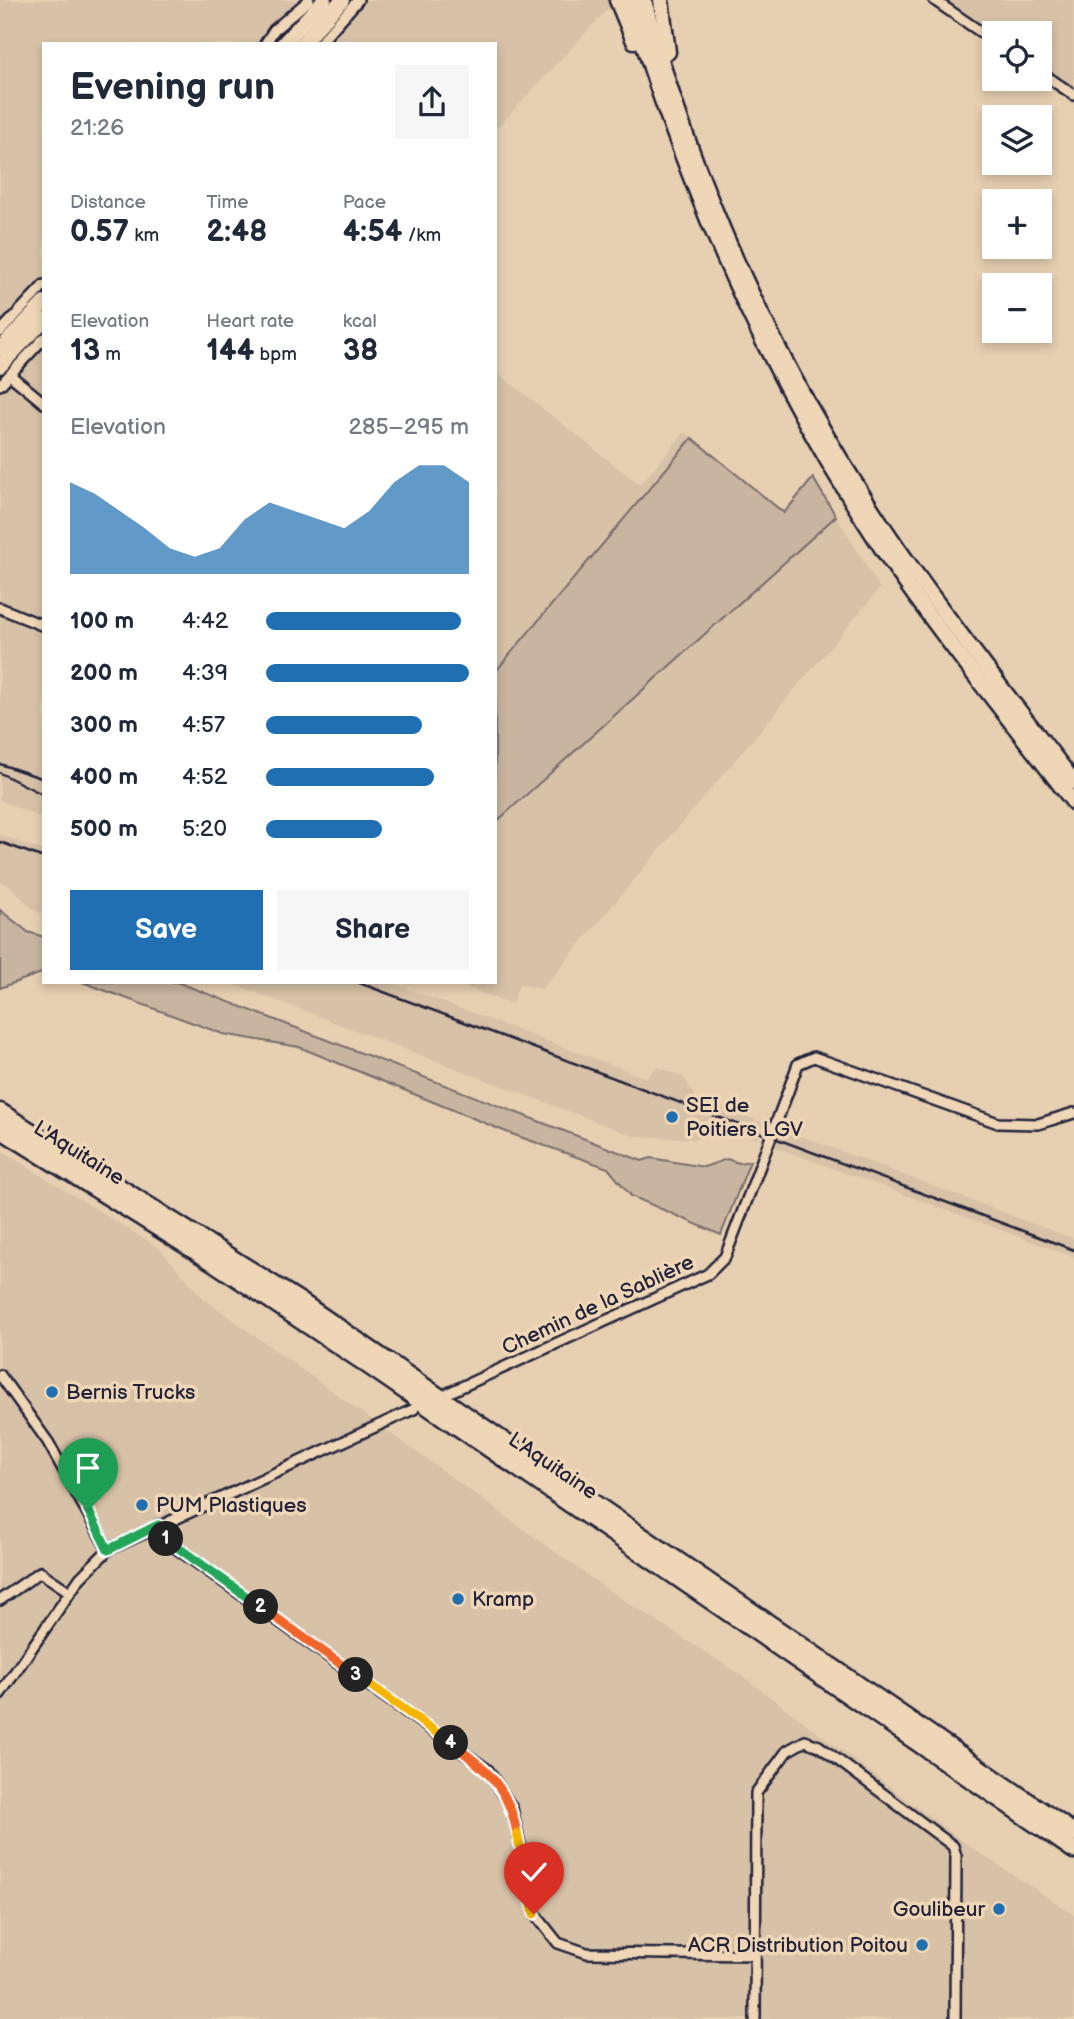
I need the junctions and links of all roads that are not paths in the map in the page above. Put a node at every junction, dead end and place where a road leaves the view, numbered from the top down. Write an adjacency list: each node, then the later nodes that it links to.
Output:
1 (309, 0): 11 (street)
2 (324, 0): 12 (main road)
3 (342, 0): 13 (main road)
4 (358, 0): 14 (street)
5 (617, 0): 17 (main road)
6 (631, 0): 17 (main road)
7 (644, 0): 18 (main road)
8 (661, 0): 18 (main road)
9 (934, 0): 10 (street)
10 (982, 33)
11 (266, 42)
12 (285, 42)
13 (304, 42)
14 (321, 42)
15 (1052, 80): 16 (street)
16 (1074, 95)
17 (665, 110): 31 (main road)
18 (685, 131): 30 (main road)
19 (42, 287): 22 (street)
20 (42, 305): 24 (main road)
21 (42, 323): 25 (main road)
22 (0, 332)
23 (42, 340): 25 (street)
24 (0, 349)
25 (5, 370): 26 (street); 27 (street)
26 (0, 385)
27 (42, 401)
28 (0, 608): 29 (street)
29 (42, 625)
30 (1074, 782)
31 (1074, 803)
32 (0, 1112): 43 (highway, L'Aquitaine)
33 (1074, 1113): 36 (street, Chemin de la Sablière, bridge)
34 (0, 1129): 44 (highway, L'Aquitaine)
35 (0, 1375): 39 (street)
36 (448, 1393)
37 (414, 1409): 38 (street)
38 (158, 1525): 39 (street); 45 (street)
39 (108, 1550): 40 (street)
40 (70, 1592): 41 (street); 42 (street)
41 (0, 1600)
42 (0, 1694)
43 (1074, 1833)
44 (1074, 1850)
45 (755, 1955): 46 (street); 47 (street)
46 (755, 2019)
47 (955, 2019)

